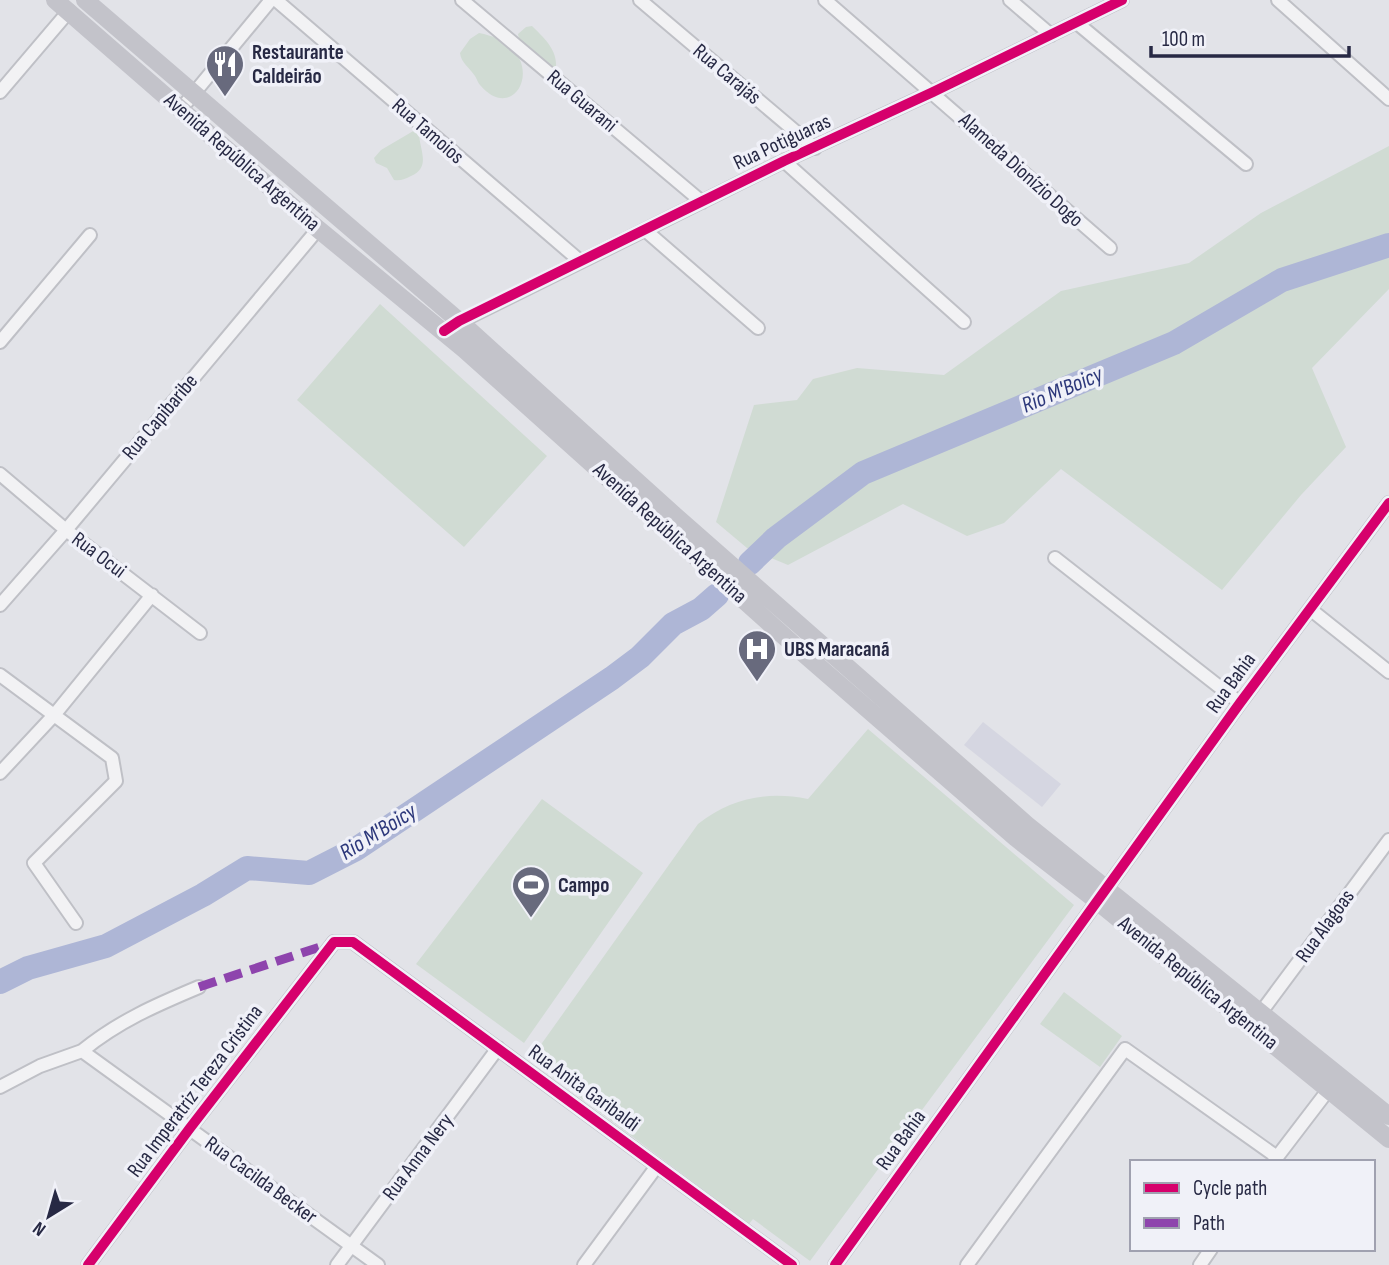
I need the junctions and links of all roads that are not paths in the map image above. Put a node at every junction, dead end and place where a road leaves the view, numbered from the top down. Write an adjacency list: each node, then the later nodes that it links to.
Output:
1 (85, 0): 11 (main road, Avenida República Argentina)
2 (273, 0): 15 (street); 27 (street, Rua Tamoios)
3 (462, 0): 21 (street, Rua Guarani)
4 (640, 0): 18 (street, Rua Carajás)
5 (825, 0): 14 (street, Alameda Dionízio Dogo)
6 (1010, 0): 12 (street)
7 (1122, 0): 10 (street, Rua Potiguaras)
8 (1278, 0): 16 (street)
9 (62, 6): 11 (main road); 13 (street); 17 (main road, Avenida República Argentina)
10 (1077, 23): 12 (street, Rua Potiguaras); 20 (street)
11 (114, 24): 15 (main road, Avenida República Argentina)
12 (1051, 35): 14 (street, Rua Potiguaras)
13 (0, 92)
14 (933, 92): 18 (street, Rua Potiguaras); 26 (street, Alameda Dionízio Dogo)
15 (195, 94): 17 (street); 25 (main road, Avenida República Argentina)
16 (1389, 99)
17 (181, 109): 22 (main road, Avenida República Argentina)
18 (815, 148): 19 (street, Rua Potiguaras)
19 (784, 162): 21 (street, Rua Potiguaras); 29 (street)
20 (1246, 164)
21 (702, 202): 23 (street, Rua Potiguaras)
22 (318, 229): 25 (main road); 31 (main road, Avenida República Argentina); 35 (street, Rua Capibaribe)
23 (645, 230): 27 (street, Rua Potiguaras); 30 (street)
24 (90, 235): 32 (street)
25 (361, 238): 28 (main road, Avenida República Argentina)
26 (1110, 248)
27 (580, 261): 28 (street, Rua Potiguaras)
28 (459, 321): 31 (street, Rua Potiguaras); 47 (main road, Avenida República Argentina)
29 (964, 322)
30 (758, 328)
31 (444, 331): 47 (main road, Avenida República Argentina)
32 (0, 342)
33 (0, 474): 35 (street, Rua Ocui)
34 (1389, 503): 39 (street, Rua Bahia)
35 (66, 530): 37 (street, Rua Ocui); 38 (street, Rua Capibaribe)
36 (1055, 558): 43 (street)
37 (152, 595): 40 (street, Rua Ocui); 44 (street)
38 (0, 605)
39 (1310, 609): 41 (street); 43 (street, Rua Bahia)
40 (200, 633)
41 (1389, 672)
42 (0, 675): 44 (street)
43 (1240, 704): 47 (street, Rua Bahia)
44 (55, 715): 45 (street); 48 (street)
45 (0, 773)
46 (1389, 840): 51 (street, Rua Alagoas)
47 (1102, 894): 51 (main road, Avenida República Argentina); 67 (street, Rua Bahia)
48 (76, 923)
49 (353, 942): 52 (street, Rua Anita Garibaldi); 57 (street, Rua Imperatriz Tereza Cristina)
50 (199, 987): 53 (street)
51 (1256, 1019): 55 (main road, Avenida República Argentina); 56 (main road, Avenida República Argentina)
52 (498, 1048): 60 (street, Rua Anita Garibaldi); 61 (street, Rua Anna Nery)
53 (82, 1051): 54 (street); 57 (street, Rua Cacilda Becker)
54 (0, 1087)
55 (1329, 1089): 58 (main road, Avenida República Argentina); 59 (street)
56 (1389, 1116)
57 (190, 1128): 61 (street, Rua Cacilda Becker); 63 (street, Rua Imperatriz Tereza Cristina)
58 (1389, 1139)
59 (1275, 1159): 68 (street)
60 (657, 1166): 62 (street, Rua Anita Garibaldi); 66 (street)
61 (352, 1245): 64 (street, Rua Anna Nery); 65 (street, Rua Cacilda Becker)
62 (785, 1263)
63 (88, 1265)
64 (337, 1265)
65 (378, 1265)
66 (584, 1265)
67 (835, 1265)
68 (967, 1265)

